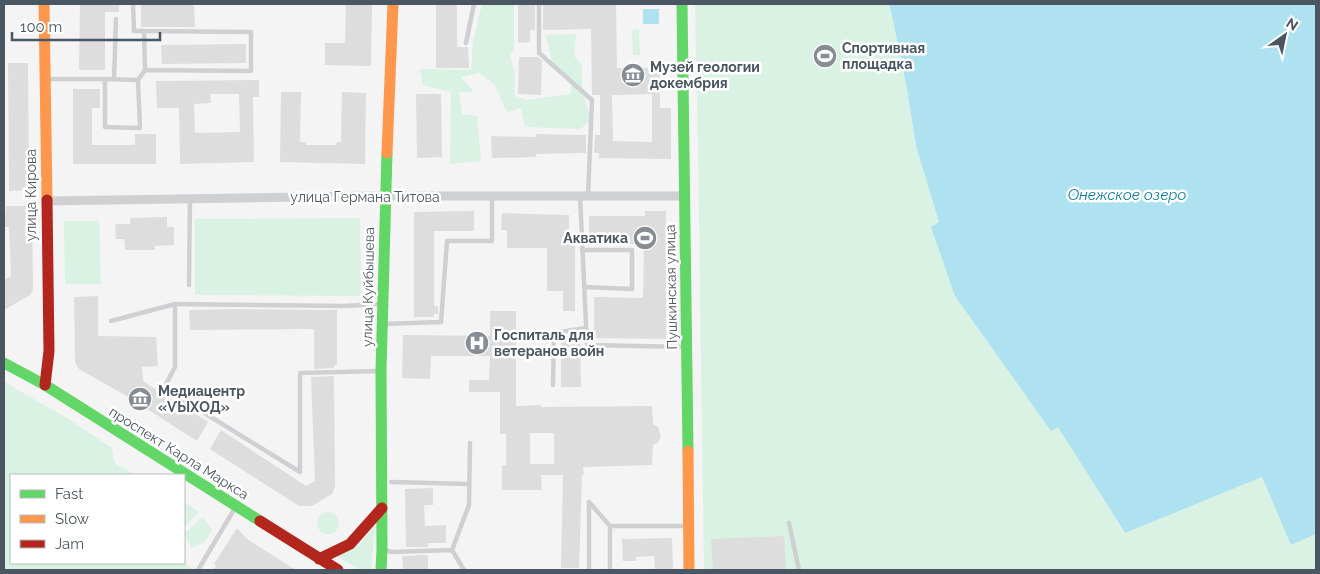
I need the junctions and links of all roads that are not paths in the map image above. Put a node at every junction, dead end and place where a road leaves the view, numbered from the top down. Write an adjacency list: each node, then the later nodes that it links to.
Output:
1 (44, 4): 11 (main road, улица Кирова)
2 (133, 4): 8 (lane)
3 (393, 4): 15 (main road, улица Куйбышева)
4 (474, 4): 9 (lane)
5 (539, 4): 17 (lane)
6 (682, 4): 18 (main road, Пушкинская улица)
7 (116, 19): 13 (lane)
8 (144, 32): 10 (lane); 10 (lane)
9 (466, 43)
10 (145, 70): 14 (lane)
11 (46, 80): 12 (lane); 20 (main road, улица Кирова)
12 (105, 80): 13 (lane); 14 (lane)
13 (114, 80): 14 (lane)
14 (138, 80)
15 (385, 196): 16 (street, улица Германа Титова); 19 (street, улица Германа Титова); 25 (main road, улица Куйбышева)
16 (492, 196): 17 (street, улица Германа Титова); 27 (lane)
17 (584, 196): 18 (street, улица Германа Титова); 21 (lane)
18 (685, 196): 29 (main road, Пушкинская улица)
19 (190, 199): 20 (street, улица Германа Титова); 22 (lane)
20 (46, 201): 32 (main road, улица Кирова)
21 (582, 250): 23 (lane); 23 (lane)
22 (190, 285)
23 (584, 287): 28 (lane)
24 (175, 304): 25 (lane); 26 (lane); 31 (lane)
25 (382, 304): 27 (main road, улица Куйбышева)
26 (111, 321)
27 (382, 324): 31 (main road, улица Куйбышева)
28 (586, 328): 29 (lane); 33 (lane)
29 (687, 347): 41 (main road, Пушкинская улица)
30 (4, 363): 32 (main road, проспект Карла Маркса)
31 (381, 371): 38 (main road, улица Куйбышева)
32 (45, 385): 37 (main road, проспект Карла Маркса)
33 (553, 385)
34 (470, 443): 36 (lane)
35 (391, 482): 36 (lane)
36 (469, 484): 43 (lane)
37 (236, 506): 44 (main road, проспект Карла Маркса); 45 (lane)
38 (382, 508): 42 (main road, улица Куйбышева); 44 (main road)
39 (789, 523): 52 (lane)
40 (610, 526): 41 (lane); 49 (lane); 50 (lane)
41 (689, 526): 51 (main road, Пушкинская улица)
42 (382, 549): 43 (lane); 47 (main road, улица Куйбышева)
43 (452, 550): 48 (lane)
44 (319, 559): 46 (main road, проспект Карла Маркса)
45 (198, 570)
46 (338, 570)
47 (381, 570)
48 (464, 570)
49 (589, 570)
50 (610, 570)
51 (689, 570)
52 (799, 570)

